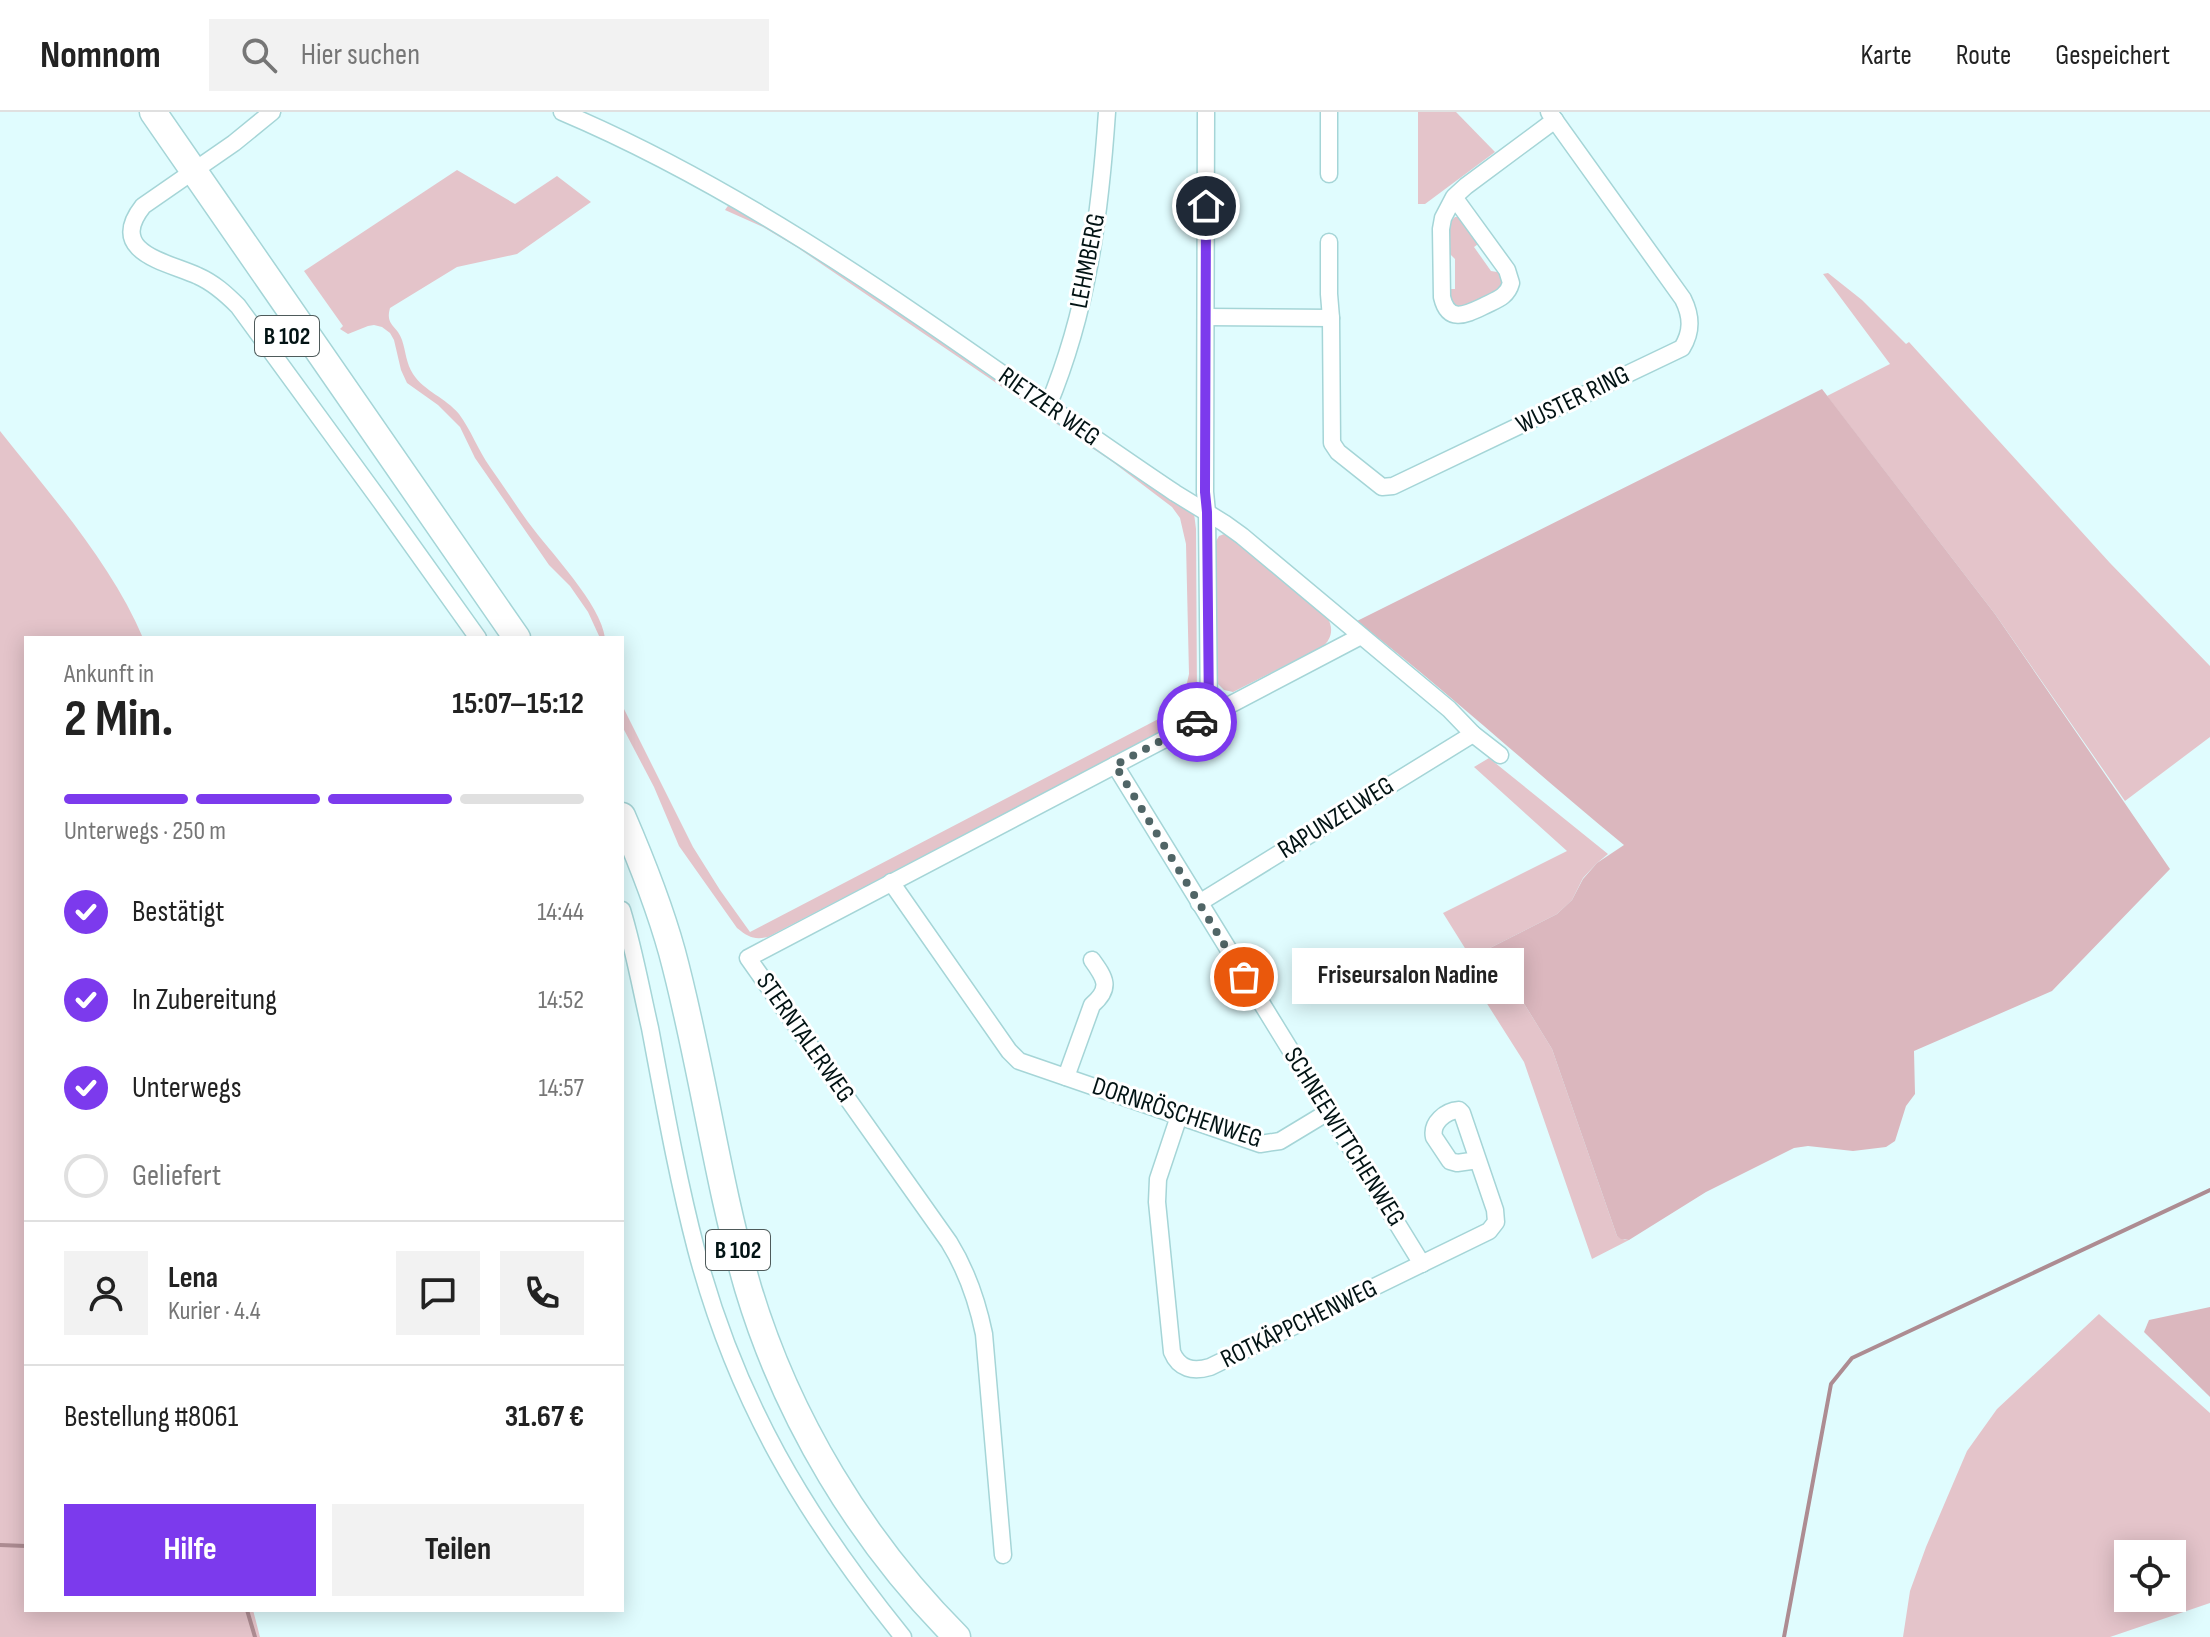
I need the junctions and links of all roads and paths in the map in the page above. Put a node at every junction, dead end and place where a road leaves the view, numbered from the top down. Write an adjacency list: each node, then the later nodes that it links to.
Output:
1 (132, 112): 10 (main road, B 102)
2 (153, 112): 10 (main road, B 102)
3 (272, 112): 10 (street)
4 (562, 112): 15 (street, RIETZER WEG)
5 (1107, 112): 15 (street, LEHMBERG)
6 (1206, 112): 13 (street)
7 (1329, 112): 9 (street)
8 (1552, 116): 11 (street); 14 (street, WUSTER RING)
9 (1329, 174)
10 (186, 176): 17 (street); 18 (main road, B 102)
11 (1454, 197): 11 (street)
12 (1329, 242): 14 (street, WUSTER RING)
13 (1206, 317): 14 (street); 16 (street)
14 (1331, 318)
15 (1048, 406): 16 (street, RIETZER WEG)
16 (1207, 512): 19 (street, RIETZER WEG); 20 (street)
17 (477, 636)
18 (516, 636)
19 (1361, 636): 20 (street, STERNTALERWEG); 21 (street, RIETZER WEG)
20 (1209, 716): 23 (street, STERNTALERWEG)
21 (1473, 734): 22 (street, RIETZER WEG); 26 (street, RAPUNZELWEG)
22 (1500, 755)
23 (1115, 765): 25 (street, STERNTALERWEG); 26 (street, SCHNEEWITTCHENWEG)
24 (624, 821): 36 (main road, B 102)
25 (891, 882): 29 (street, DORNRÖSCHENWEG); 34 (street, STERNTALERWEG)
26 (1199, 903): 30 (street, SCHNEEWITTCHENWEG)
27 (624, 918): 35 (street)
28 (1092, 960): 29 (street, DORNRÖSCHENWEG)
29 (1066, 1077): 31 (street, DORNRÖSCHENWEG)
30 (1328, 1112): 31 (street, DORNRÖSCHENWEG); 33 (street, SCHNEEWITTCHENWEG)
31 (1179, 1116): 33 (street, ROTKÄPPCHENWEG)
32 (1478, 1160): 33 (street, ROTKÄPPCHENWEG)
33 (1422, 1264)
34 (1003, 1555)
35 (903, 1637)
36 (957, 1637)

